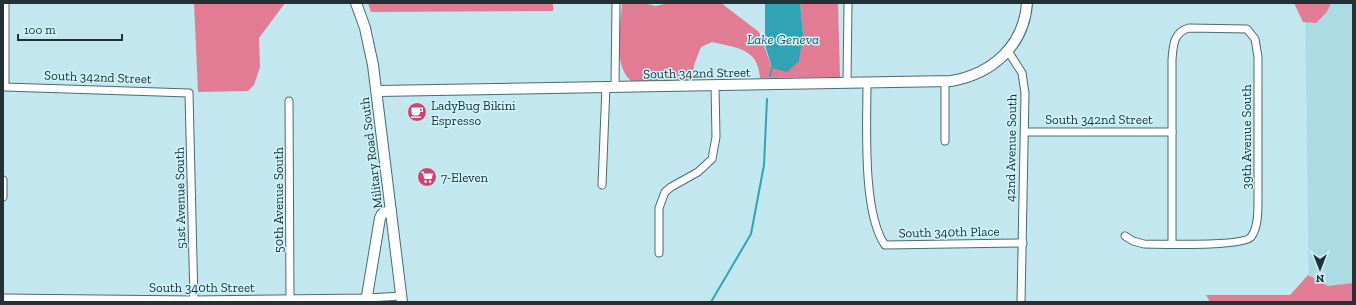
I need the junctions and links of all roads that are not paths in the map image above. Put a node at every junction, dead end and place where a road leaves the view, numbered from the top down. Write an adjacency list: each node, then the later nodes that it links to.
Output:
1 (5, 3): 13 (street, South 342nd Street)
2 (356, 3): 12 (street, Military Road South)
3 (616, 3): 10 (street)
4 (848, 3): 8 (street)
5 (1027, 3): 6 (street)
6 (1008, 52): 7 (street, South 342nd Street); 15 (street, 42nd Avenue South)
7 (945, 82): 9 (street, South 342nd Street); 17 (street)
8 (847, 83): 9 (street, South 342nd Street); 11 (street, South 342nd Street)
9 (867, 83): 23 (street, South 340th Place)
10 (610, 86): 11 (street, South 342nd Street); 12 (street, South 342nd Street); 19 (street)
11 (715, 86): 25 (street)
12 (377, 91): 21 (street, Military Road South)
13 (189, 93): 30 (street, 51st Avenue South)
14 (289, 101): 27 (street, 50th Avenue South)
15 (1025, 132): 16 (street, South 342nd Street); 23 (street, 42nd Avenue South)
16 (1172, 132): 24 (street); 24 (street, 39th Avenue South)
17 (945, 141)
18 (4, 180): 20 (street)
19 (602, 185)
20 (3, 197)
21 (391, 210): 28 (street, Military Road South); 29 (street)
22 (1125, 236): 24 (street)
23 (1023, 243): 31 (street, 42nd Avenue South)
24 (1172, 243)
25 (659, 252)
26 (3, 298): 30 (street, South 340th Street)
27 (290, 298): 29 (street, South 340th Street); 30 (street, South 340th Street)
28 (402, 299): 29 (street, South 340th Street)
29 (367, 300)
30 (194, 301)
31 (1021, 302)

